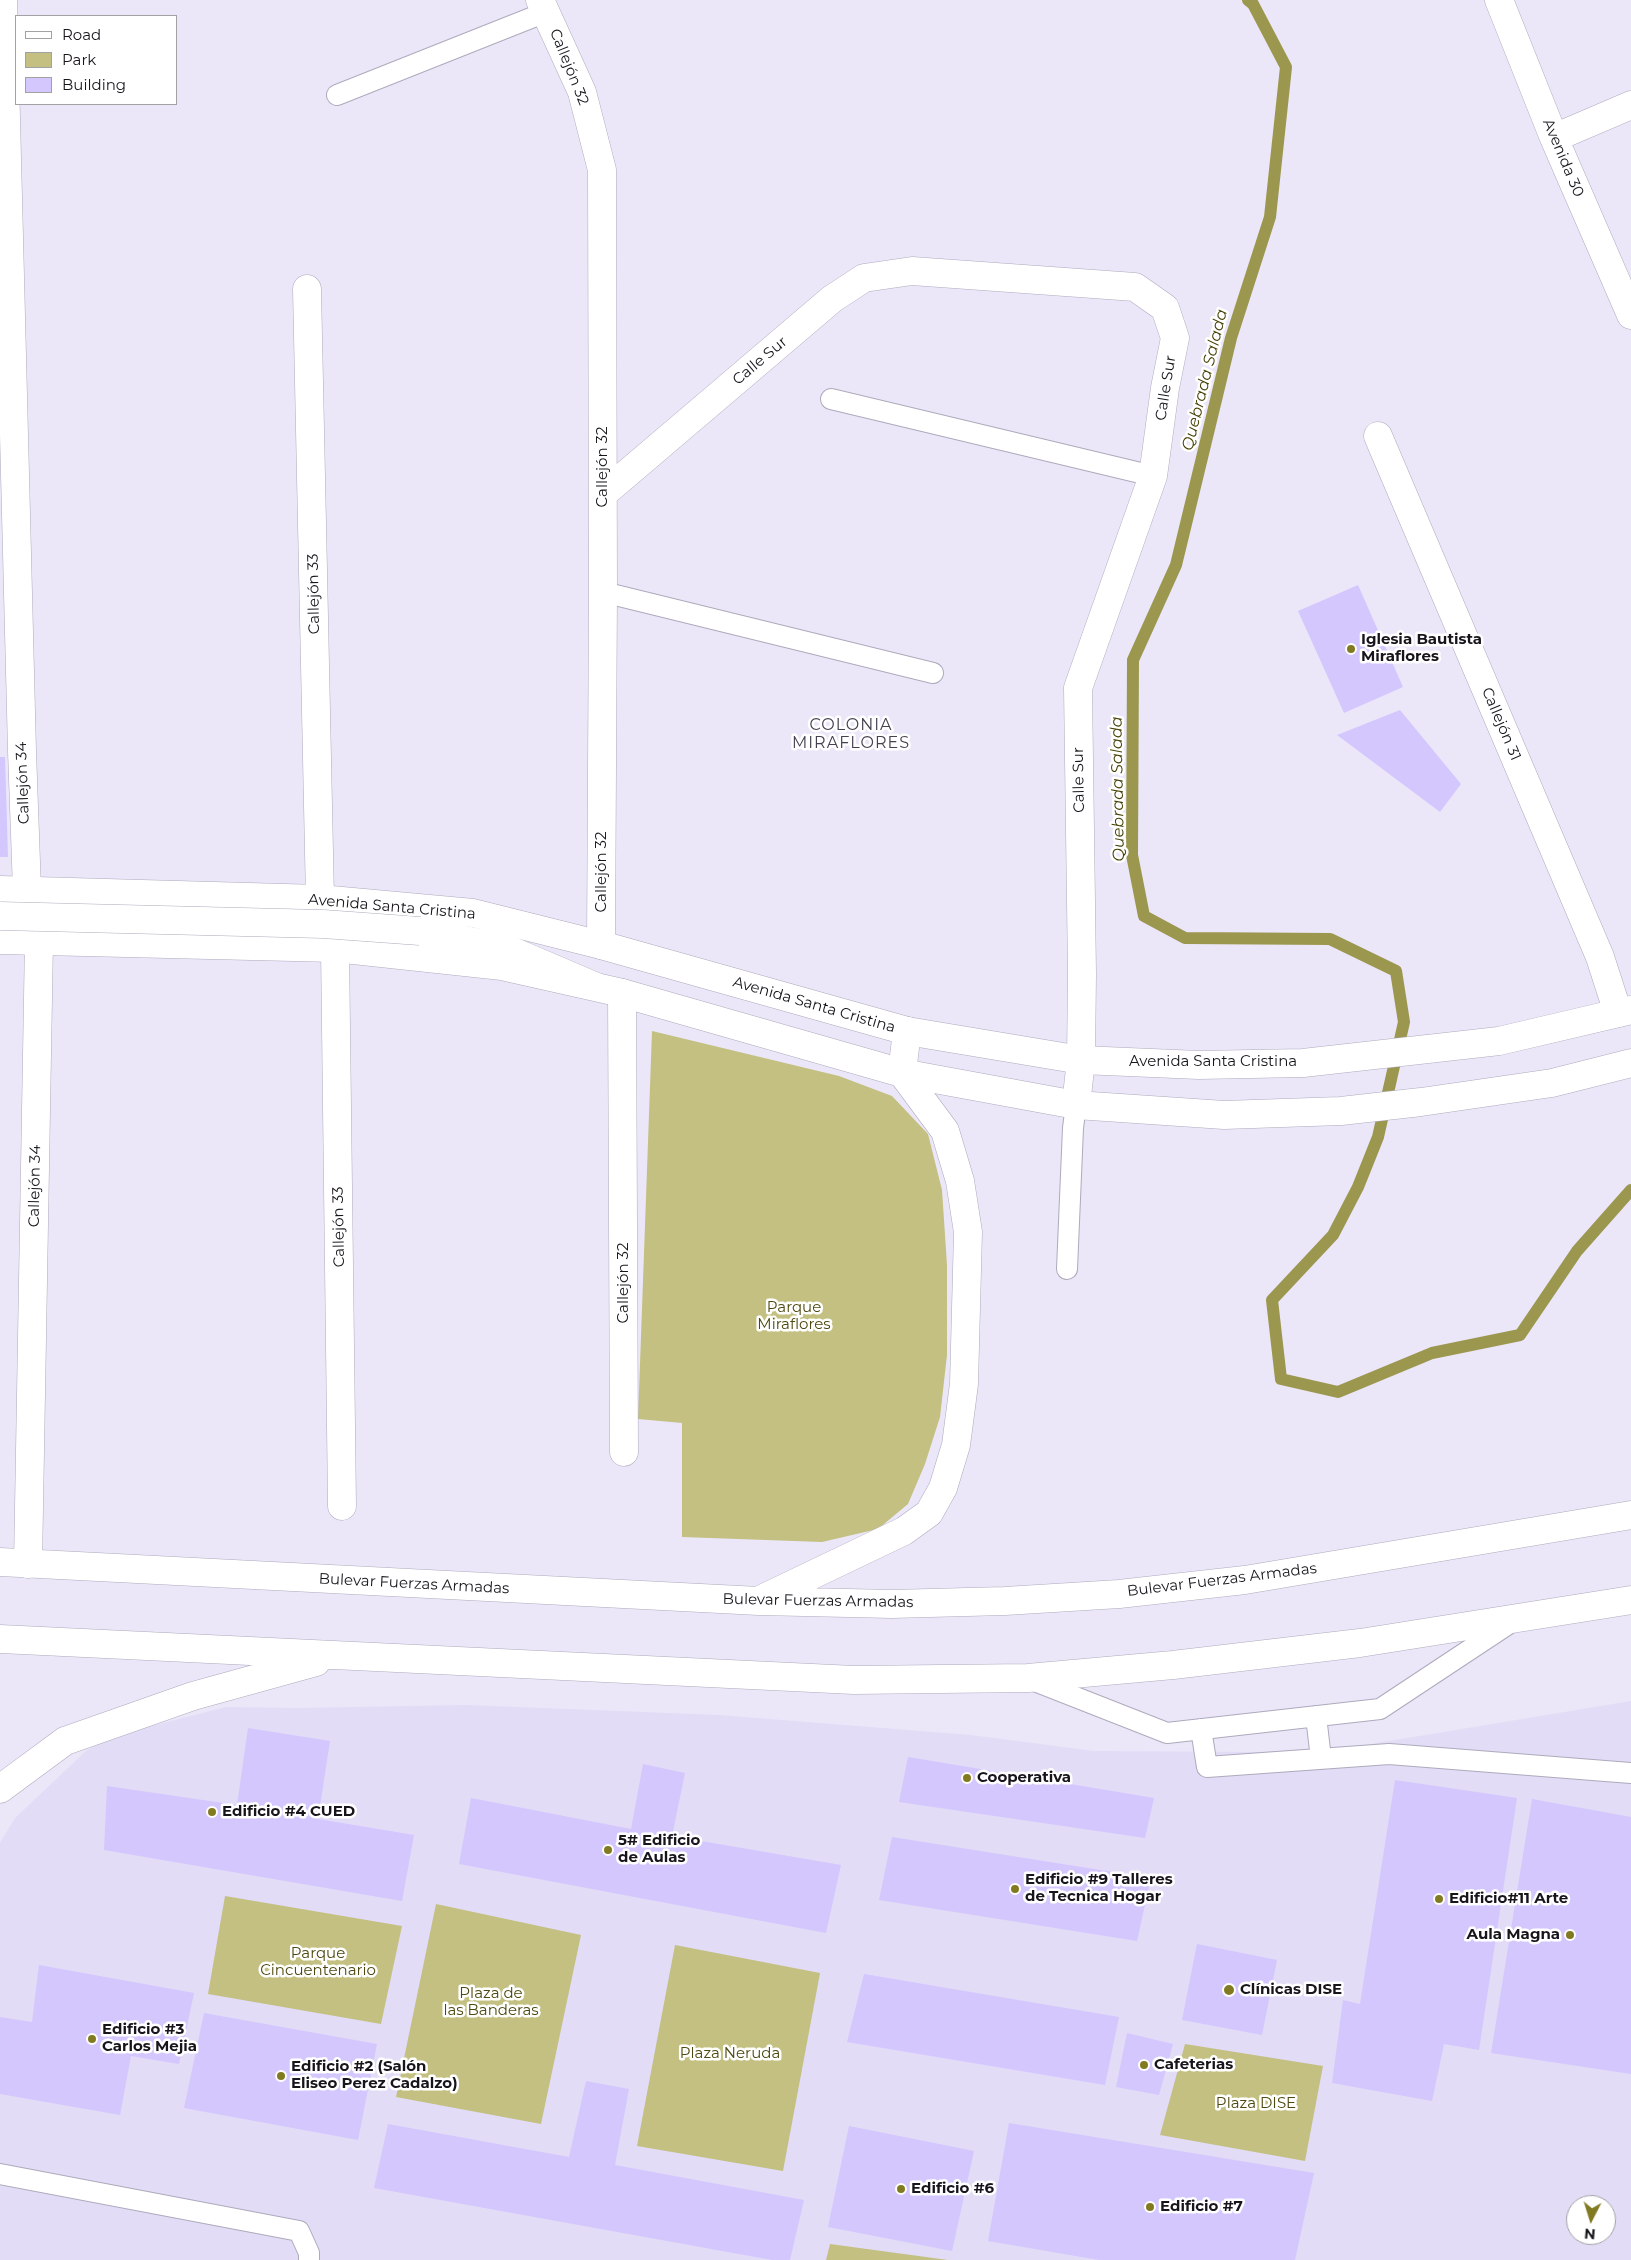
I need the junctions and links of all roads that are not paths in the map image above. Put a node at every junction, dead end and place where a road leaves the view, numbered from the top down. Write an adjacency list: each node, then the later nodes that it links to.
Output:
1 (4, 0): 16 (main road, Callejón 34)
2 (1499, 0): 6 (main road, Avenida 30)
3 (543, 6): 4 (lane); 12 (main road, Callejón 32)
4 (337, 94)
5 (1631, 106): 6 (main road)
6 (1554, 138): 8 (main road, Avenida 30)
7 (307, 289): 17 (main road, Callejón 33)
8 (1631, 314)
9 (831, 399): 11 (lane)
10 (1378, 436): 25 (main road, Callejón 31)
11 (1153, 476): 12 (main road, Calle Sur); 27 (main road, Calle Sur)
12 (603, 494): 13 (main road, Callejón 32)
13 (603, 592): 14 (lane); 21 (main road, Callejón 32)
14 (933, 673)
15 (0, 890): 16 (main road, Avenida Santa Cristina)
16 (27, 890): 17 (main road, Avenida Santa Cristina); 20 (main road, Callejón 34)
17 (320, 899): 21 (main road, Avenida Santa Cristina)
18 (0, 916): 23 (main road, bridge)
19 (0, 940): 20 (main road)
20 (40, 941): 22 (main road); 36 (main road, Callejón 34)
21 (601, 945): 26 (main road, Avenida Santa Cristina)
22 (335, 948): 23 (main road); 33 (main road, Callejón 33)
23 (594, 986): 24 (main road)
24 (622, 993): 29 (main road); 32 (main road, Callejón 32)
25 (1625, 1012): 27 (main road, Avenida Santa Cristina)
26 (907, 1032): 27 (main road, Avenida Santa Cristina); 29 (main road)
27 (1081, 1060): 30 (main road, Calle Sur)
28 (1631, 1063): 30 (main road)
29 (902, 1073): 30 (main road); 38 (main road)
30 (1076, 1105): 31 (lane)
31 (1067, 1269)
32 (624, 1452)
33 (342, 1506)
34 (1631, 1514): 38 (main road, Bulevar Fuerzas Armadas)
35 (0, 1562): 36 (main road, Bulevar Fuerzas Armadas)
36 (28, 1564): 38 (main road, Bulevar Fuerzas Armadas)
37 (1631, 1600): 39 (main road)
38 (759, 1601)
39 (1517, 1619): 42 (main road); 43 (lane)
40 (0, 1639): 41 (main road)
41 (337, 1656): 42 (main road); 47 (main road)
42 (1028, 1678): 44 (lane)
43 (1316, 1716): 44 (lane); 45 (lane)
44 (1201, 1729): 45 (lane)
45 (1321, 1759): 46 (lane)
46 (1631, 1773)
47 (0, 1788)
48 (0, 2174): 49 (lane)
49 (309, 2260)

